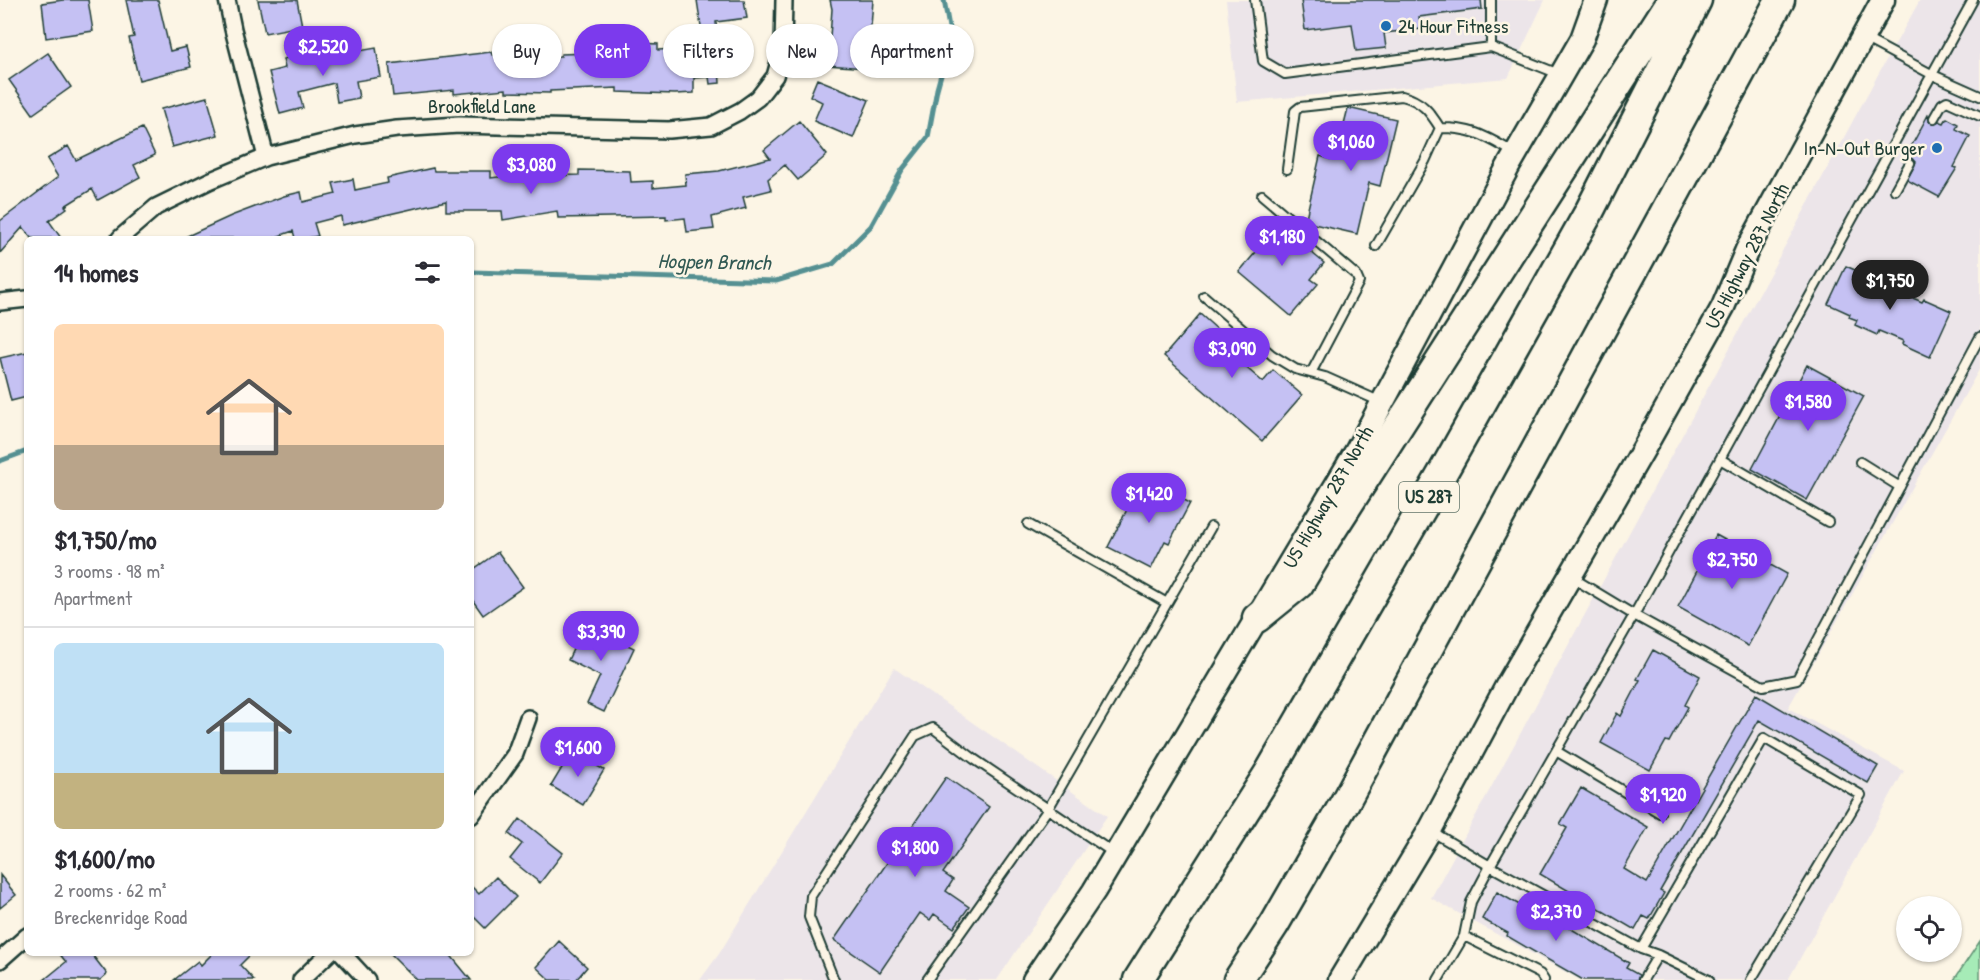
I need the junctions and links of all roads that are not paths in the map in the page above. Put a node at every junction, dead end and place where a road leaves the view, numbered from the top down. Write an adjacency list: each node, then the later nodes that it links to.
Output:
1 (227, 0): 20 (street)
2 (784, 0): 20 (street, Brookfield Lane)
3 (1255, 0): 12 (lane)
4 (1491, 0): 12 (lane)
5 (1596, 0): 13 (main road, US Highway 287 North)
6 (1672, 0): 42 (highway)
7 (1697, 0): 63 (highway, US 287)
8 (1780, 0): 64 (highway)
9 (1883, 0): 11 (main road, US Highway 287 North)
10 (1973, 0): 14 (lane)
11 (1863, 38): 14 (lane); 39 (main road, US Highway 287 North)
12 (1491, 47): 13 (lane)
13 (1561, 74): 19 (main road, US Highway 287 North)
14 (1933, 75): 15 (lane); 33 (lane)
15 (1980, 96)
16 (1980, 116): 17 (lane)
17 (1934, 118)
18 (1440, 128): 19 (lane); 22 (lane); 26 (lane)
19 (1516, 154): 32 (main road, US Highway 287 North)
20 (266, 157): 25 (street, Brookfield Lane)
21 (1910, 163): 23 (lane)
22 (1287, 169)
23 (1895, 190)
24 (1262, 195): 31 (lane)
25 (122, 236)
26 (1376, 246)
27 (1204, 296): 31 (lane)
28 (24, 299): 29 (street)
29 (0, 302)
30 (1980, 337): 35 (lane)
31 (1311, 373): 32 (lane)
32 (1383, 402): 42 (main road, US Highway 287 North)
33 (1720, 459): 36 (lane); 41 (lane)
34 (1860, 462): 35 (lane)
35 (1900, 487): 41 (lane)
36 (1828, 522)
37 (1028, 524): 40 (lane)
38 (1211, 527): 40 (lane)
39 (1570, 577): 41 (lane); 48 (main road, US Highway 287 North)
40 (1167, 603): 45 (lane)
41 (1634, 615): 44 (lane)
42 (1257, 618): 49 (main road, US Highway 287 North)
43 (528, 718): 46 (street)
44 (1556, 751): 47 (lane); 50 (lane)
45 (1048, 809): 49 (lane); 60 (lane); 61 (lane)
46 (474, 812)
47 (1660, 813)
48 (1430, 830): 50 (lane); 65 (main road, US Highway 287 North)
49 (1116, 855): 62 (main road, US Highway 287 North)
50 (1490, 866): 51 (lane); 53 (lane)
51 (1464, 936): 66 (lane); 67 (lane)
52 (24, 939): 57 (street)
53 (1641, 949): 54 (lane); 70 (lane)
54 (1658, 955): 68 (lane); 69 (lane)
55 (326, 956): 58 (street)
56 (345, 956): 59 (street)
57 (0, 960)
58 (301, 980)
59 (368, 980)
60 (834, 980)
61 (927, 980)
62 (1034, 980)
63 (1138, 980)
64 (1238, 980)
65 (1340, 980)
66 (1438, 980)
67 (1544, 980)
68 (1643, 980)
69 (1709, 980)
70 (1751, 980)

